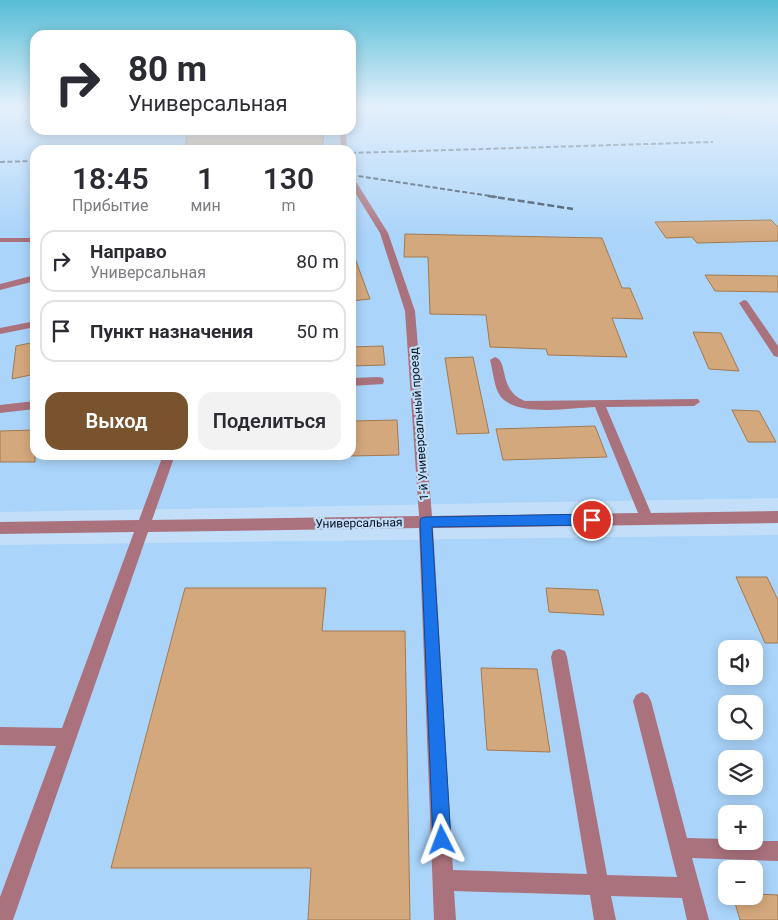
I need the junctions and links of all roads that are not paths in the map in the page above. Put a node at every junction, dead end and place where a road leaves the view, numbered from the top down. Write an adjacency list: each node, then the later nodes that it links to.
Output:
1 (356, 188): 20 (street, 1-й Универсальный проезд)
2 (30, 239): 3 (street)
3 (0, 240)
4 (30, 279): 5 (street)
5 (0, 287)
6 (744, 303): 9 (street)
7 (30, 325): 8 (street)
8 (0, 331)
9 (778, 354)
10 (495, 360): 14 (street)
11 (378, 381): 12 (street)
12 (356, 382)
13 (694, 402): 14 (street)
14 (599, 403): 19 (street)
15 (30, 406): 16 (street)
16 (0, 409)
17 (167, 460): 21 (street)
18 (778, 517): 19 (street, Универсальная)
19 (647, 519): 20 (street, Универсальная)
20 (426, 522): 21 (street, Универсальная); 29 (street, 1-й Универсальный проезд)
21 (143, 526): 22 (street, Универсальная); 26 (street)
22 (0, 528)
23 (559, 657): 30 (street)
24 (642, 701): 27 (street)
25 (0, 736): 26 (street)
26 (68, 737): 32 (street)
27 (680, 848): 28 (street); 31 (street)
28 (778, 851)
29 (444, 880): 30 (street); 33 (street, 1-й Универсальный проезд)
30 (599, 885): 31 (street); 34 (street)
31 (690, 888): 35 (street)
32 (2, 920)
33 (445, 920)
34 (605, 920)
35 (698, 920)

